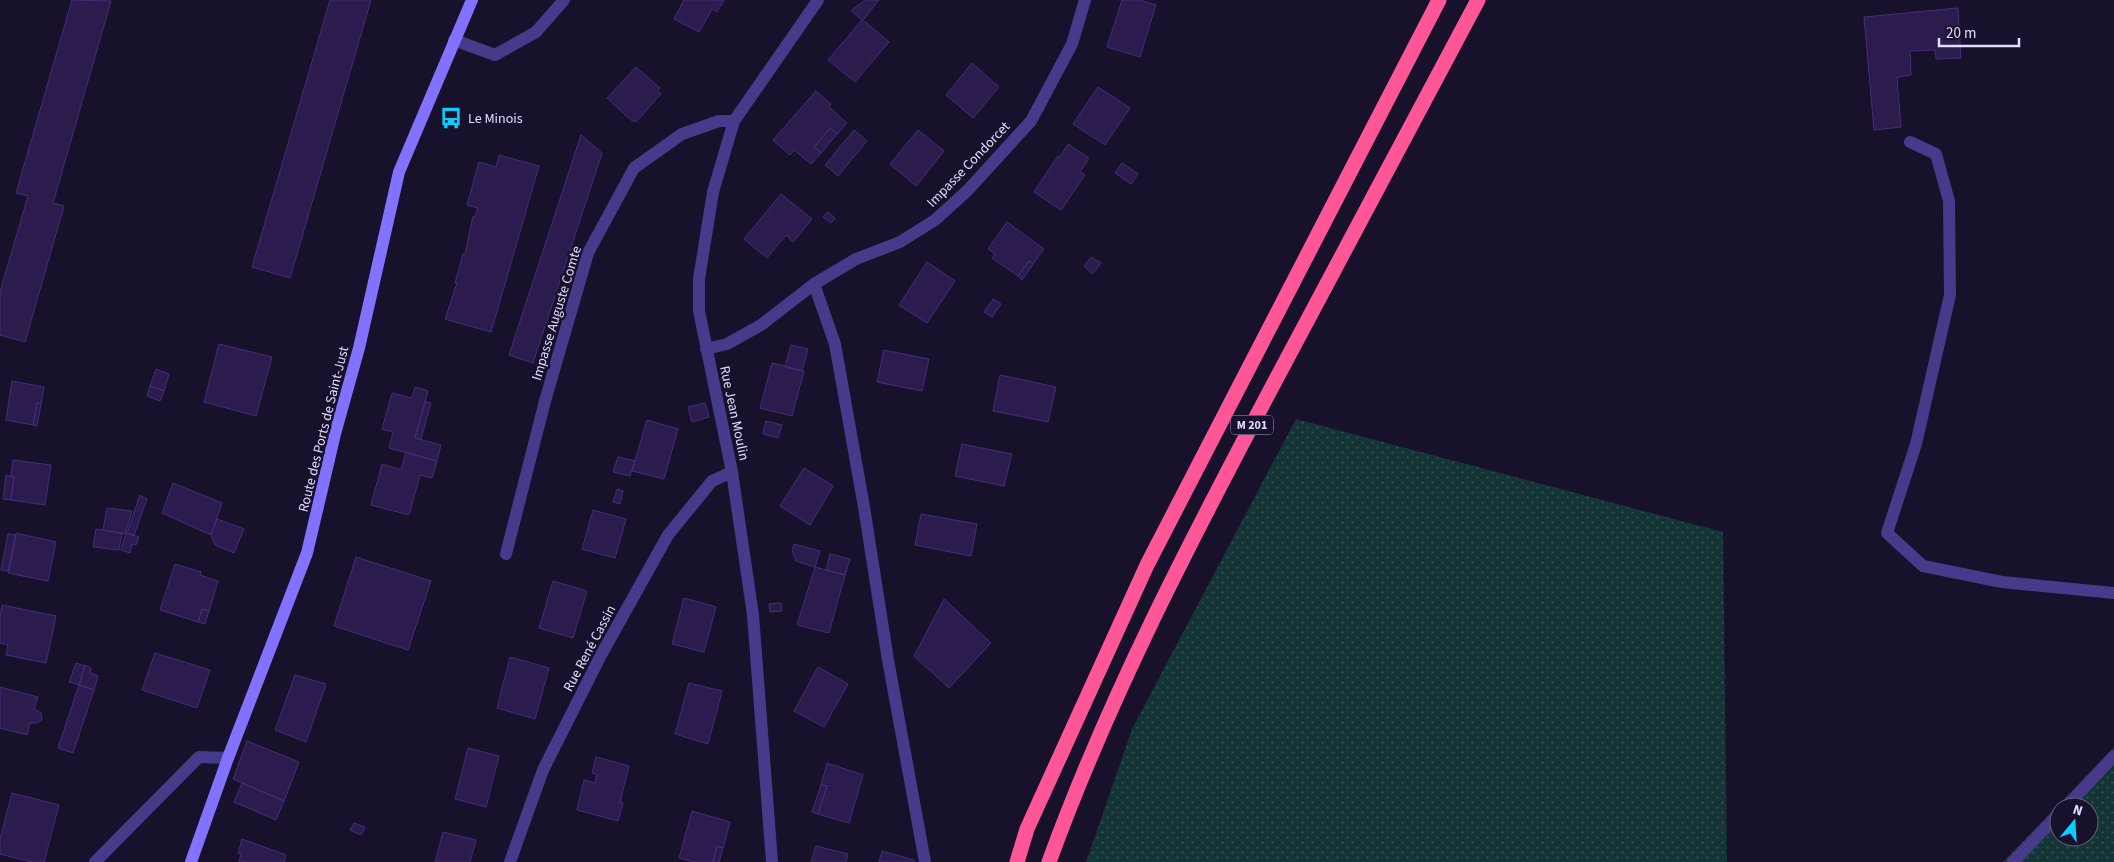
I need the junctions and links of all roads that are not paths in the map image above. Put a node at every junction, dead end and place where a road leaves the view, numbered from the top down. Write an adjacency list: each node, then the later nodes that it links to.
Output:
1 (472, 0): 7 (main road, Route des Ports de Saint-Just)
2 (564, 0): 7 (street)
3 (818, 0): 8 (street, Rue Jean Moulin)
4 (1085, 0): 10 (street, Impasse Condorcet)
5 (1439, 0): 24 (highway, M 201)
6 (1478, 0): 25 (highway, M 201)
7 (454, 40): 16 (main road, Route des Ports de Saint-Just)
8 (734, 121): 11 (street, Rue Jean Moulin); 13 (street, Impasse Auguste Comte)
9 (1910, 142): 14 (street)
10 (814, 284): 11 (street, Impasse Condorcet); 23 (street)
11 (706, 349): 12 (street, Rue Jean Moulin)
12 (732, 472): 21 (street, Rue René Cassin); 22 (street, Rue Jean Moulin)
13 (506, 554)
14 (2114, 593)
15 (2114, 756): 17 (street)
16 (228, 758): 19 (street); 20 (main road, Route des Ports de Saint-Just)
17 (2075, 797)
18 (2049, 824): 26 (street)
19 (94, 862)
20 (191, 862)
21 (510, 862)
22 (772, 862)
23 (925, 862)
24 (1017, 862)
25 (1049, 862)
26 (2013, 862)

